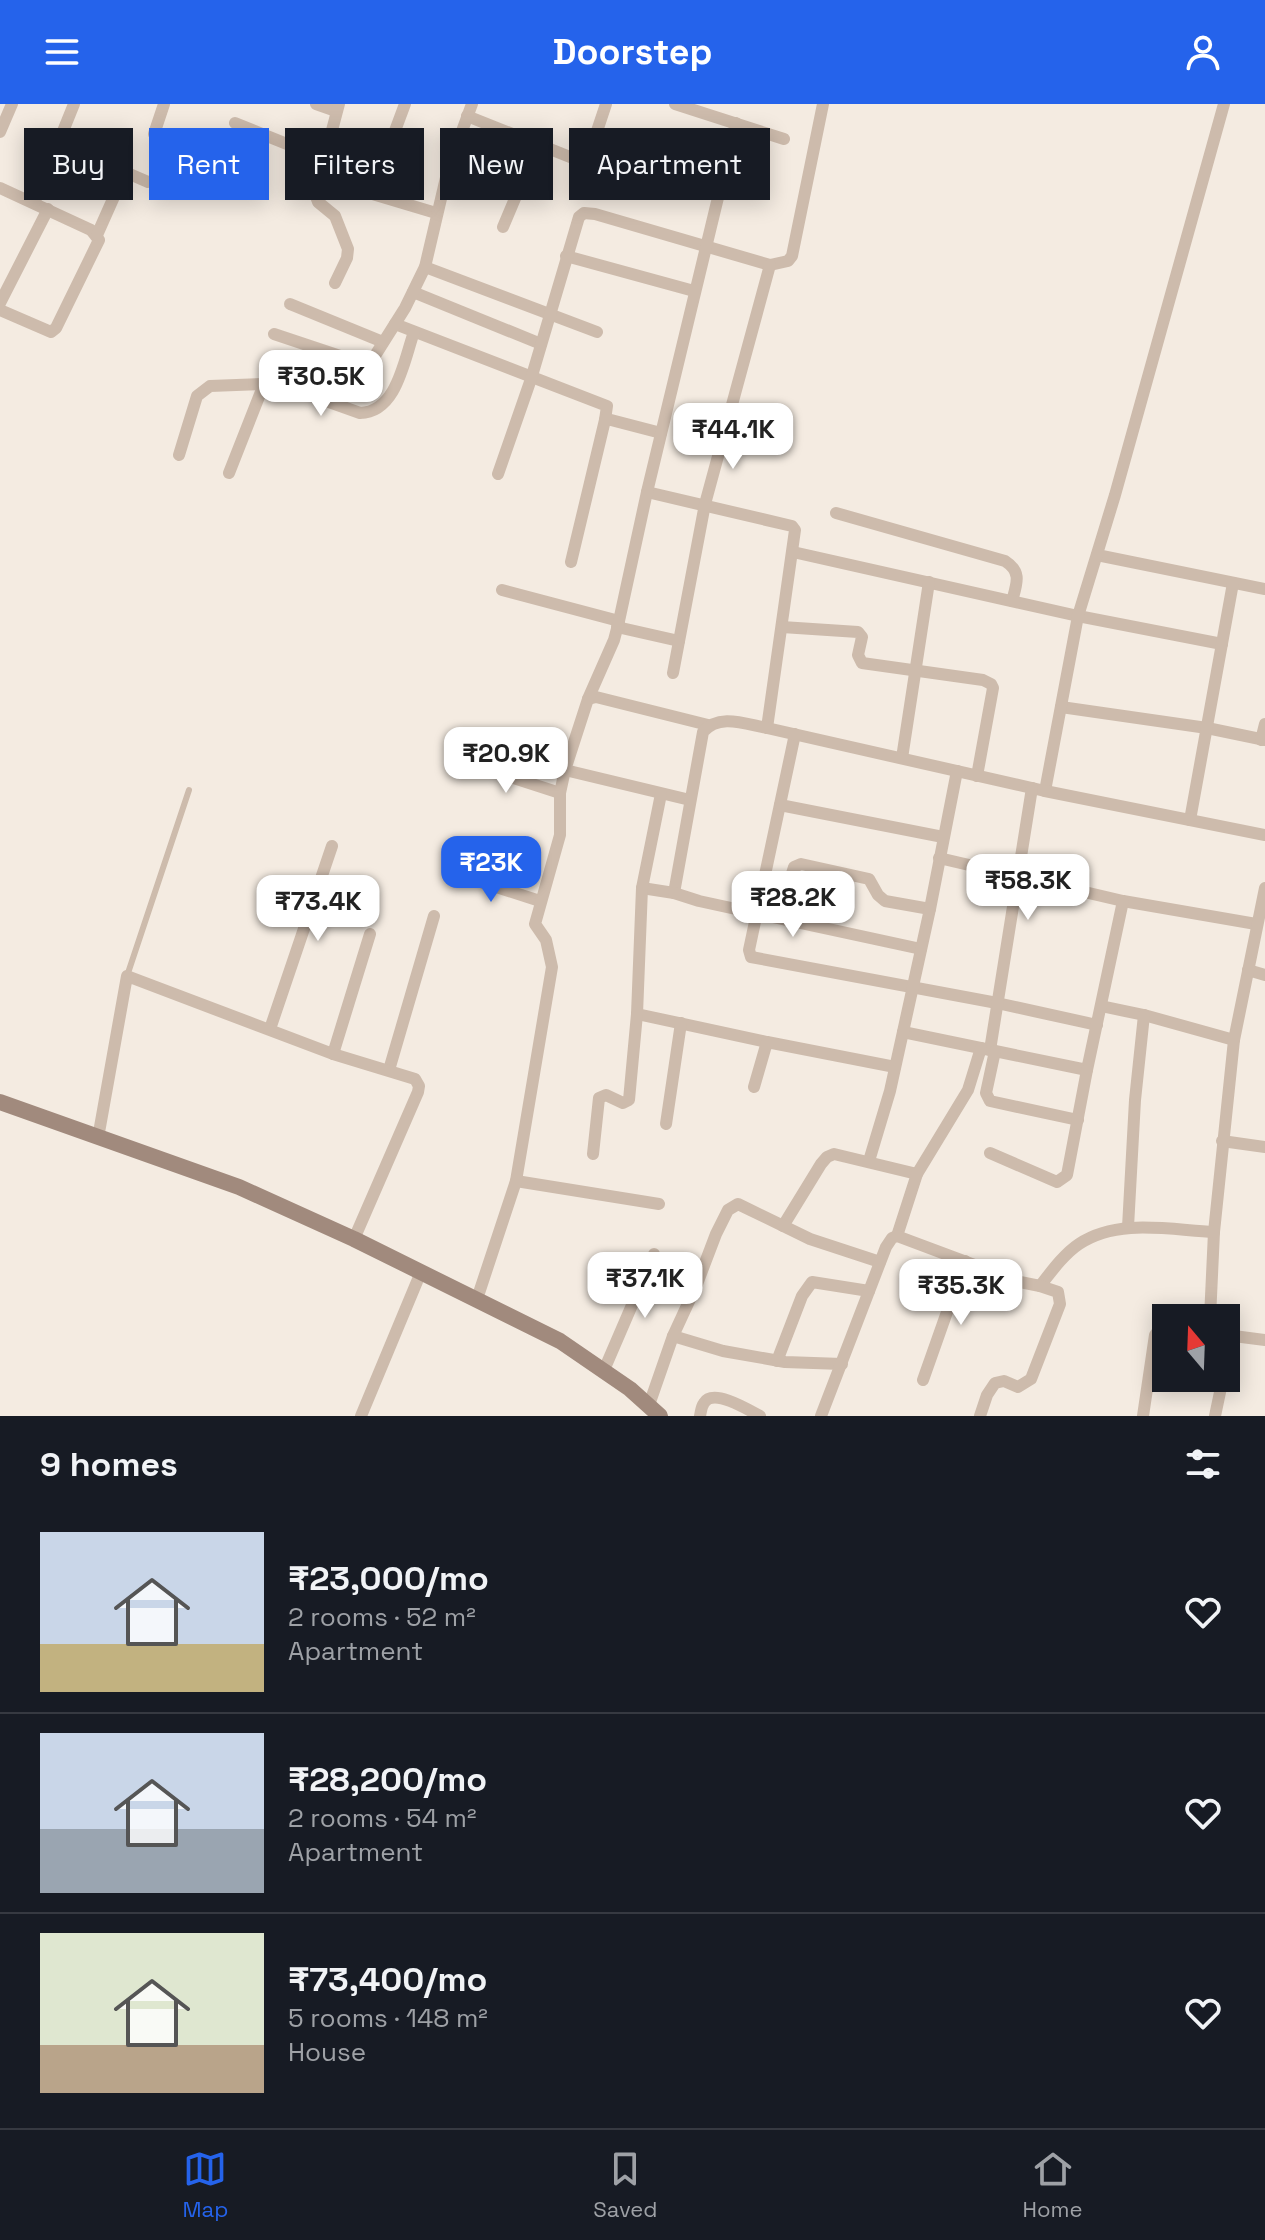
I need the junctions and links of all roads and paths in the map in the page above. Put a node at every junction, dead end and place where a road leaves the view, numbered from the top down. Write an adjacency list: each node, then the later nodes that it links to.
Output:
1 (12, 104): 19 (street)
2 (74, 104): 14 (street)
3 (164, 104): 15 (street)
4 (316, 104): 10 (street)
5 (405, 104): 17 (street)
6 (606, 104): 22 (street)
7 (675, 104): 13 (street)
8 (823, 104): 38 (street)
9 (1224, 104): 64 (street)
10 (338, 107): 16 (street)
11 (470, 110): 18 (street); 33 (street)
12 (235, 123): 21 (street)
13 (736, 123): 20 (street); 36 (street)
14 (64, 128)
15 (156, 128)
16 (332, 128)
17 (396, 128)
18 (506, 128)
19 (0, 132)
20 (784, 139)
21 (285, 143)
22 (553, 150)
23 (133, 175): 24 (street)
24 (148, 182)
25 (0, 188): 31 (street)
26 (35, 200): 31 (street)
27 (113, 200): 35 (street)
28 (317, 200): 40 (street)
29 (395, 200): 33 (street)
30 (514, 200): 34 (street)
31 (34, 203): 32 (street)
32 (48, 209): 35 (street); 43 (street)
33 (436, 213): 39 (street)
34 (503, 227)
35 (97, 235): 45 (street)
36 (705, 246): 37 (street); 38 (street); 41 (street)
37 (566, 256): 41 (street); 46 (street)
38 (770, 265): 61 (street)
39 (425, 267): 42 (street); 46 (street)
40 (335, 283)
41 (694, 291): 56 (street)
42 (413, 292): 47 (street); 52 (street)
43 (0, 303)
44 (290, 304): 51 (street)
45 (0, 310)
46 (550, 315): 49 (street); 52 (street)
47 (395, 324): 48 (street); 51 (street)
48 (414, 332): 53 (street); 54 (street)
49 (597, 332)
50 (274, 334): 51 (street)
51 (383, 342)
52 (541, 344): 53 (street)
53 (531, 379): 55 (street); 59 (street)
54 (264, 384): 57 (street); 58 (street)
55 (605, 420): 56 (street); 65 (street)
56 (661, 433): 60 (street)
57 (179, 455)
58 (229, 473)
59 (498, 474)
60 (647, 492): 61 (street); 72 (street)
61 (705, 504): 63 (street); 74 (street)
62 (836, 513): 70 (street)
63 (793, 552): 66 (street); 73 (street)
64 (1097, 555): 67 (street); 71 (street)
65 (571, 562)
66 (929, 582): 70 (street); 76 (street)
67 (1233, 583): 68 (street); 75 (street)
68 (1265, 589)
69 (502, 590): 72 (street)
70 (1012, 601): 71 (street)
71 (1078, 616): 75 (street); 79 (street)
72 (618, 624): 74 (street); 78 (street)
73 (782, 627): 76 (street); 82 (street)
74 (679, 641): 77 (street)
75 (1222, 644): 83 (street)
76 (916, 672): 86 (street); 90 (street)
77 (673, 673)
78 (588, 699): 81 (street); 88 (street)
79 (1061, 707): 83 (street); 92 (street)
80 (1265, 724): 85 (street)
81 (708, 725): 82 (street); 95 (street)
82 (767, 728): 84 (street)
83 (1207, 728): 85 (street); 97 (street)
84 (795, 734): 86 (street); 96 (street)
85 (1263, 740)
86 (902, 758): 89 (street)
87 (464, 762): 93 (street)
88 (565, 770): 93 (street); 94 (street)
89 (957, 771): 90 (street); 99 (street)
90 (977, 776): 92 (street)
91 (189, 790): 118 (lane)
92 (1038, 790): 97 (street); 103 (street)
93 (560, 793): 108 (street)
94 (661, 794): 95 (street); 105 (street)
95 (690, 800): 107 (street)
96 (780, 805): 99 (street); 104 (street)
97 (1190, 820): 98 (street)
98 (1265, 835)
99 (943, 837): 101 (street)
100 (332, 846): 126 (street)
101 (939, 858): 103 (street); 110 (street)
102 (453, 873): 108 (street)
103 (1017, 877): 109 (street); 120 (street)
104 (763, 881): 110 (street); 111 (street)
105 (642, 888): 107 (street); 122 (street)
106 (1265, 888): 113 (street)
107 (674, 893): 111 (street)
108 (540, 901): 146 (street)
109 (1123, 901): 113 (street); 121 (street)
110 (930, 909): 115 (street)
111 (757, 913): 115 (street); 119 (street)
112 (434, 916): 133 (street)
113 (1256, 924): 116 (street)
114 (370, 934): 131 (street)
115 (921, 949): 119 (street)
116 (1248, 970): 117 (street); 128 (street)
117 (1265, 975)
118 (127, 976): 126 (street); 139 (street)
119 (912, 987): 120 (street); 127 (street)
120 (997, 1003): 125 (street); 130 (street)
121 (1101, 1006): 123 (street); 125 (street)
122 (637, 1014): 124 (street); 143 (street)
123 (1144, 1015): 128 (street); 149 (street)
124 (681, 1023): 129 (street); 138 (street)
125 (1097, 1025): 134 (street)
126 (270, 1029): 131 (street)
127 (903, 1032): 130 (street); 132 (street)
128 (1234, 1040): 140 (street)
129 (767, 1042): 132 (street); 135 (street)
130 (989, 1050): 134 (street); 137 (street); 145 (street)
131 (333, 1054): 133 (street)
132 (895, 1067): 144 (street)
133 (389, 1070): 152 (street)
134 (1087, 1070): 137 (street)
135 (754, 1087)
136 (0, 1102): 139 (main road)
137 (1078, 1120): 142 (street)
138 (666, 1124)
139 (98, 1138): 152 (main road)
140 (1222, 1141): 141 (street); 150 (street)
141 (1265, 1147)
142 (990, 1153)
143 (593, 1154)
144 (869, 1161): 145 (street); 148 (street)
145 (917, 1174): 151 (street)
146 (516, 1181): 147 (street); 159 (street)
147 (659, 1204)
148 (783, 1226): 155 (street); 161 (street)
149 (1128, 1227): 150 (street); 157 (street)
150 (1214, 1232): 160 (street)
151 (897, 1236): 154 (street); 155 (street)
152 (354, 1239): 156 (main road)
153 (654, 1254): 167 (street)
154 (965, 1261): 157 (street); 168 (street)
155 (880, 1262): 158 (street)
156 (421, 1272): 159 (main road); 171 (street)
157 (1040, 1286): 175 (street)
158 (869, 1291): 165 (street); 166 (street)
159 (477, 1299): 167 (main road)
160 (1211, 1304)
161 (673, 1336): 165 (street); 170 (street)
162 (1240, 1337): 163 (street)
163 (1265, 1340)
164 (1152, 1355): 176 (street)
165 (777, 1361): 166 (street)
166 (842, 1364): 174 (street)
167 (604, 1370): 170 (main road)
168 (923, 1380)
169 (1220, 1392): 177 (street)
170 (655, 1410)
171 (361, 1416)
172 (700, 1416): 173 (street)
173 (760, 1416)
174 (821, 1416)
175 (980, 1416)
176 (1143, 1416)
177 (1215, 1416)

